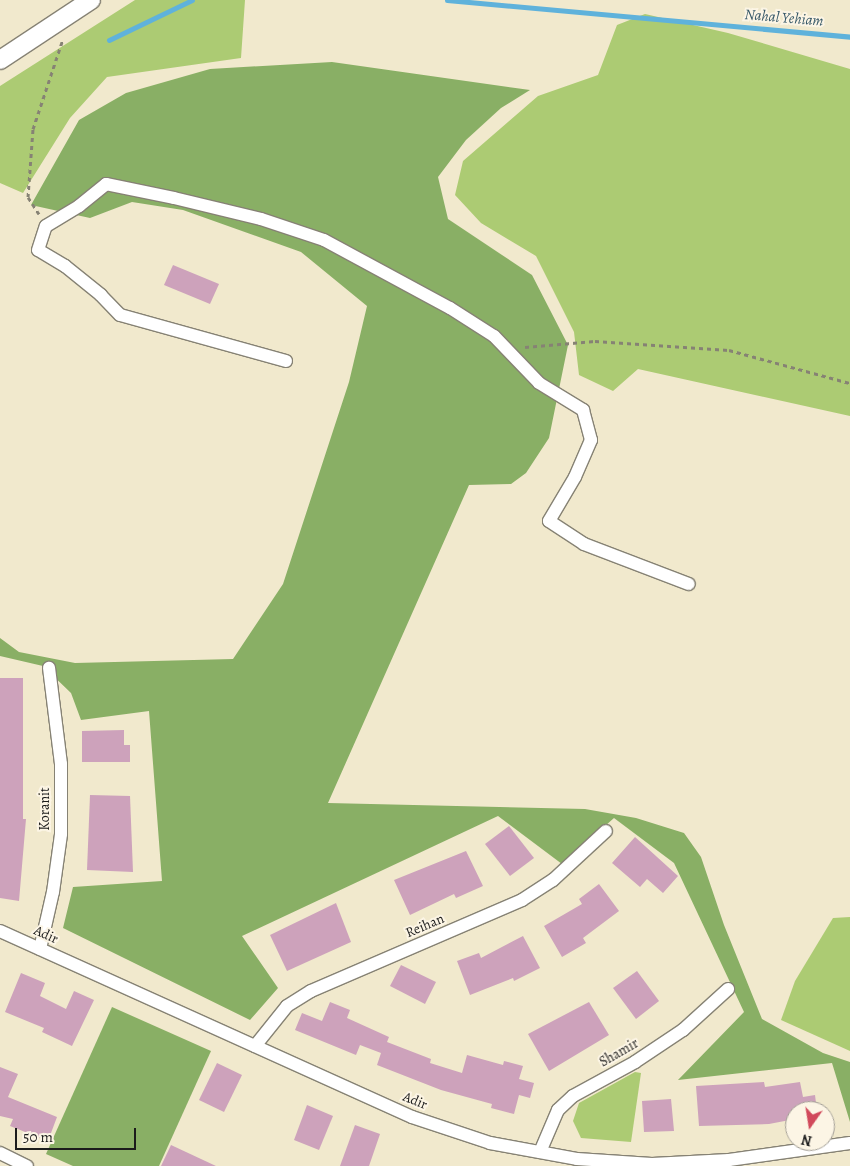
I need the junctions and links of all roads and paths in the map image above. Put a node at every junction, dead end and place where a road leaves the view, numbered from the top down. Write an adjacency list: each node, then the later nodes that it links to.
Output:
1 (91, 0): 2 (main road)
2 (72, 13): 3 (main road); 4 (path)
3 (0, 60)
4 (46, 226): 5 (street); 6 (street)
5 (506, 349): 7 (path); 8 (street)
6 (286, 361)
7 (850, 383)
8 (689, 584)
9 (50, 668): 12 (street, Koranit)
10 (606, 831): 14 (street, Reihan)
11 (0, 931): 12 (street, Adir)
12 (40, 949): 14 (street, Adir)
13 (728, 989): 16 (street, Shamir)
14 (255, 1046): 16 (street, Adir)
15 (850, 1143): 16 (street, Adir)
16 (540, 1152)
17 (0, 1153): 18 (street)
18 (27, 1166)

